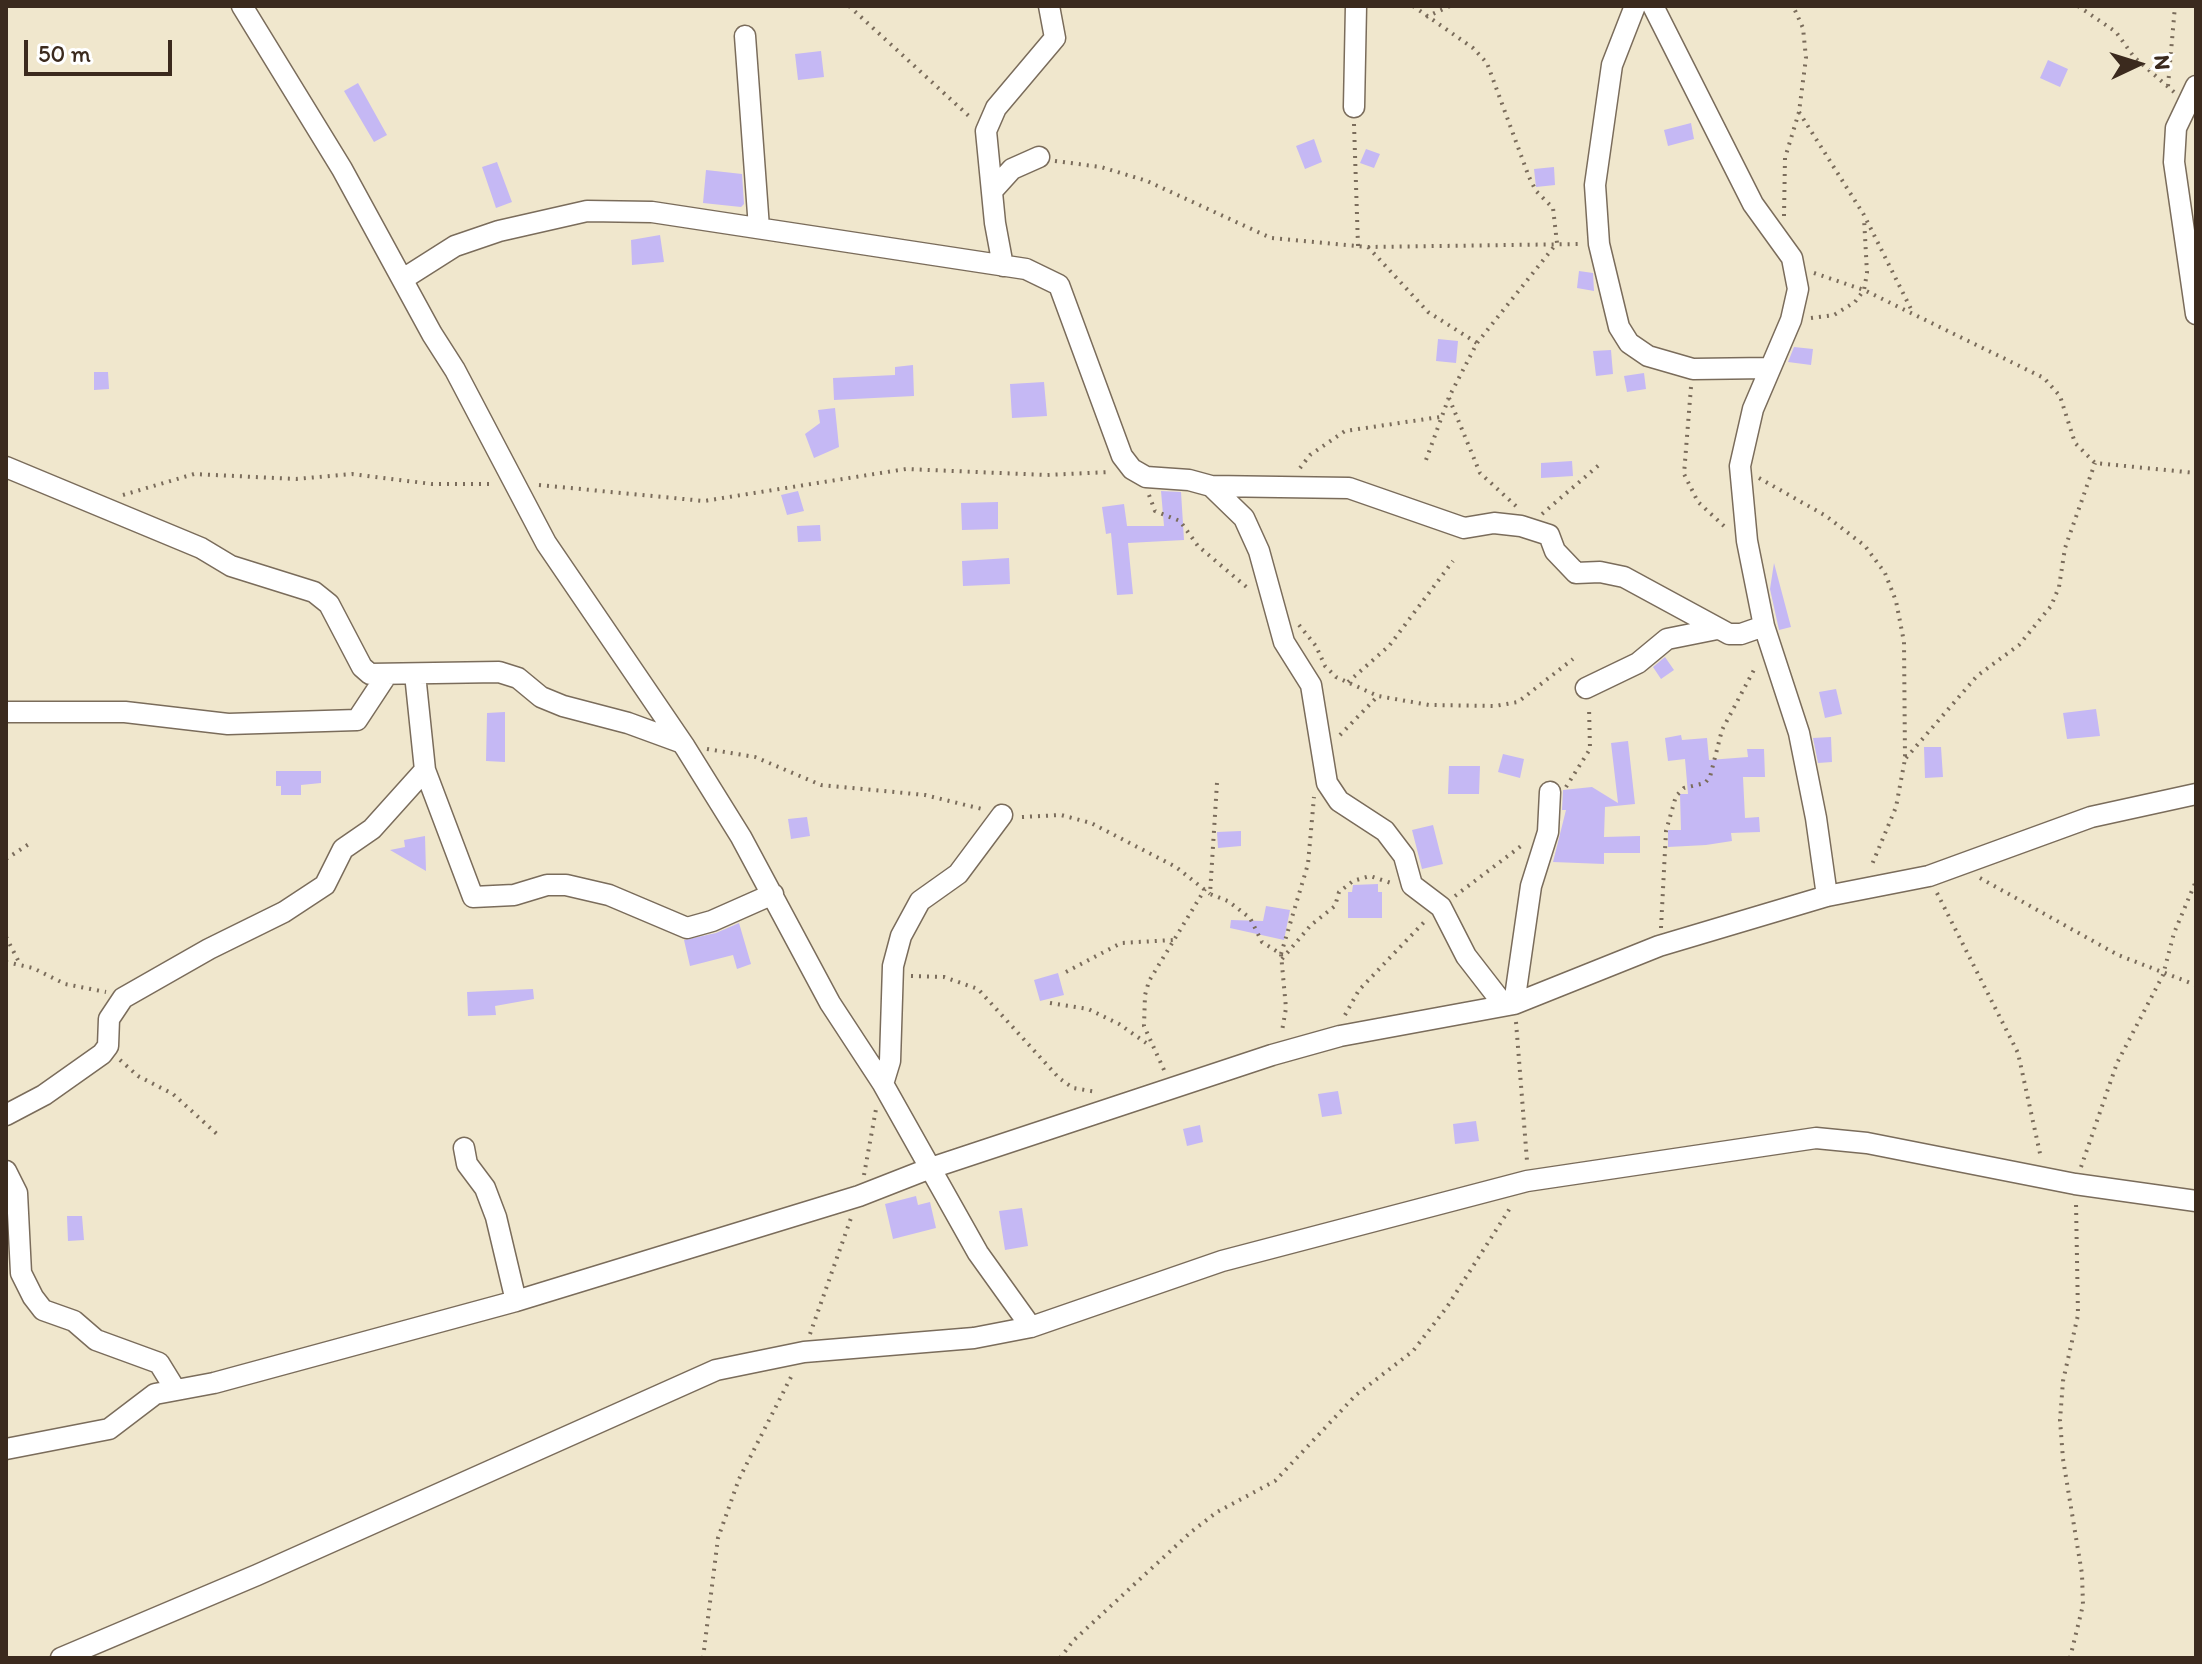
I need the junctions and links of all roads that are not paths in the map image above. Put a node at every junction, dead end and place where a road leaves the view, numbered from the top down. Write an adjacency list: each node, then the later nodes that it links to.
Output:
1 (242, 6): 13 (street)
2 (1049, 6): 10 (street)
3 (1356, 6): 8 (street)
4 (1635, 6): 15 (street)
5 (1653, 6): 15 (street)
6 (745, 36): 11 (street)
7 (2196, 86): 14 (street)
8 (1354, 107)
9 (1039, 157): 10 (street)
10 (993, 190): 12 (street)
11 (759, 228): 12 (street); 13 (street)
12 (1003, 266): 17 (street)
13 (403, 279): 24 (street)
14 (2196, 314)
15 (1768, 368): 19 (street)
16 (6, 467): 21 (street)
17 (1211, 486): 18 (street); 31 (street)
18 (1717, 629): 19 (street); 22 (street)
19 (1767, 634): 30 (street)
20 (415, 674): 21 (street); 24 (street); 25 (street)
21 (386, 676): 23 (street)
22 (1586, 688)
23 (6, 712)
24 (683, 744): 29 (street)
25 (425, 770): 29 (street); 33 (street)
26 (1550, 792): 31 (street)
27 (2196, 794): 30 (street)
28 (1002, 815): 32 (street)
29 (773, 894): 32 (street)
30 (1827, 896): 31 (street)
31 (1509, 1004): 35 (street)
32 (883, 1084): 35 (street)
33 (6, 1115)
34 (464, 1148): 38 (street)
35 (928, 1169): 38 (street); 39 (street)
36 (6, 1171): 40 (street)
37 (2196, 1201): 39 (street)
38 (516, 1301): 40 (street)
39 (1031, 1327): 42 (street)
40 (175, 1389): 41 (street)
41 (6, 1449)
42 (61, 1658)

